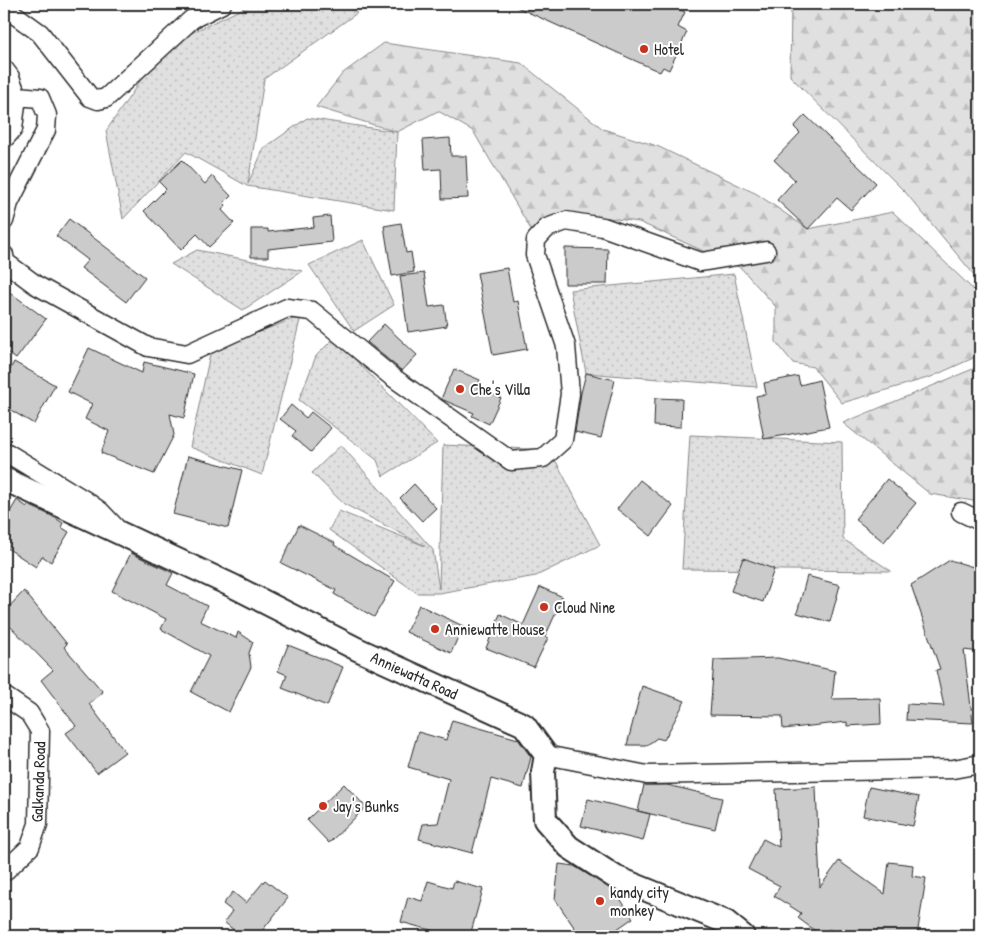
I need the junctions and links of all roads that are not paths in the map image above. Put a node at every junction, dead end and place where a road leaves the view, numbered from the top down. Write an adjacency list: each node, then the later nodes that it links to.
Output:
1 (222, 4): 2 (street)
2 (4, 7)
3 (4, 69): 4 (street)
4 (17, 96): 5 (street); 6 (street)
5 (4, 139)
6 (4, 221)
7 (766, 251): 8 (street)
8 (4, 255)
9 (4, 451): 13 (street)
10 (4, 479): 13 (street, Anniewatta Road)
11 (961, 512): 12 (street)
12 (980, 521)
13 (123, 535): 15 (street, Anniewatta Road)
14 (4, 696): 17 (street, Galkanda Road)
15 (546, 755): 16 (street); 18 (street)
16 (980, 764)
17 (4, 872)
18 (743, 936)

